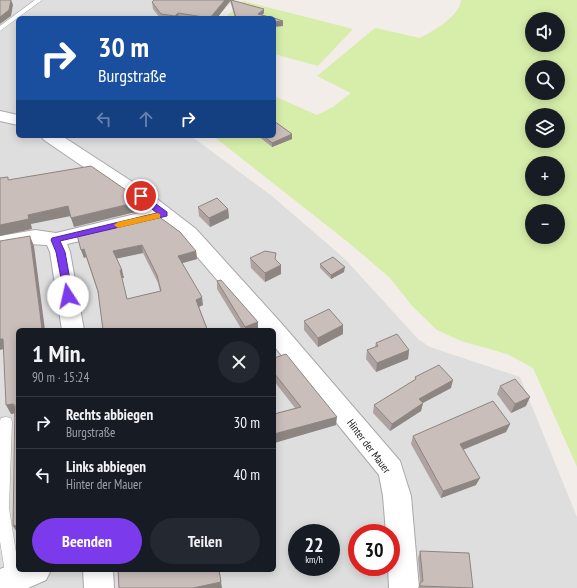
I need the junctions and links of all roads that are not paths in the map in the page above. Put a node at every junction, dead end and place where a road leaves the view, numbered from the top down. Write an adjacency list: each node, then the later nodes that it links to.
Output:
1 (39, 0): 2 (lane)
2 (17, 16)
3 (16, 17): 4 (lane)
4 (0, 29)
5 (0, 116): 6 (street)
6 (16, 120)
7 (53, 138): 8 (street, Hinter der Mauer)
8 (164, 214): 9 (street); 12 (street, Hinter der Mauer)
9 (55, 240): 10 (street); 11 (street)
10 (0, 243)
11 (73, 328)
12 (272, 328)
13 (276, 332): 19 (street, Hinter der Mauer)
14 (8, 422): 15 (lane)
15 (1, 508): 17 (lane)
16 (98, 572): 18 (street)
17 (16, 577)
18 (99, 588)
19 (404, 588)

